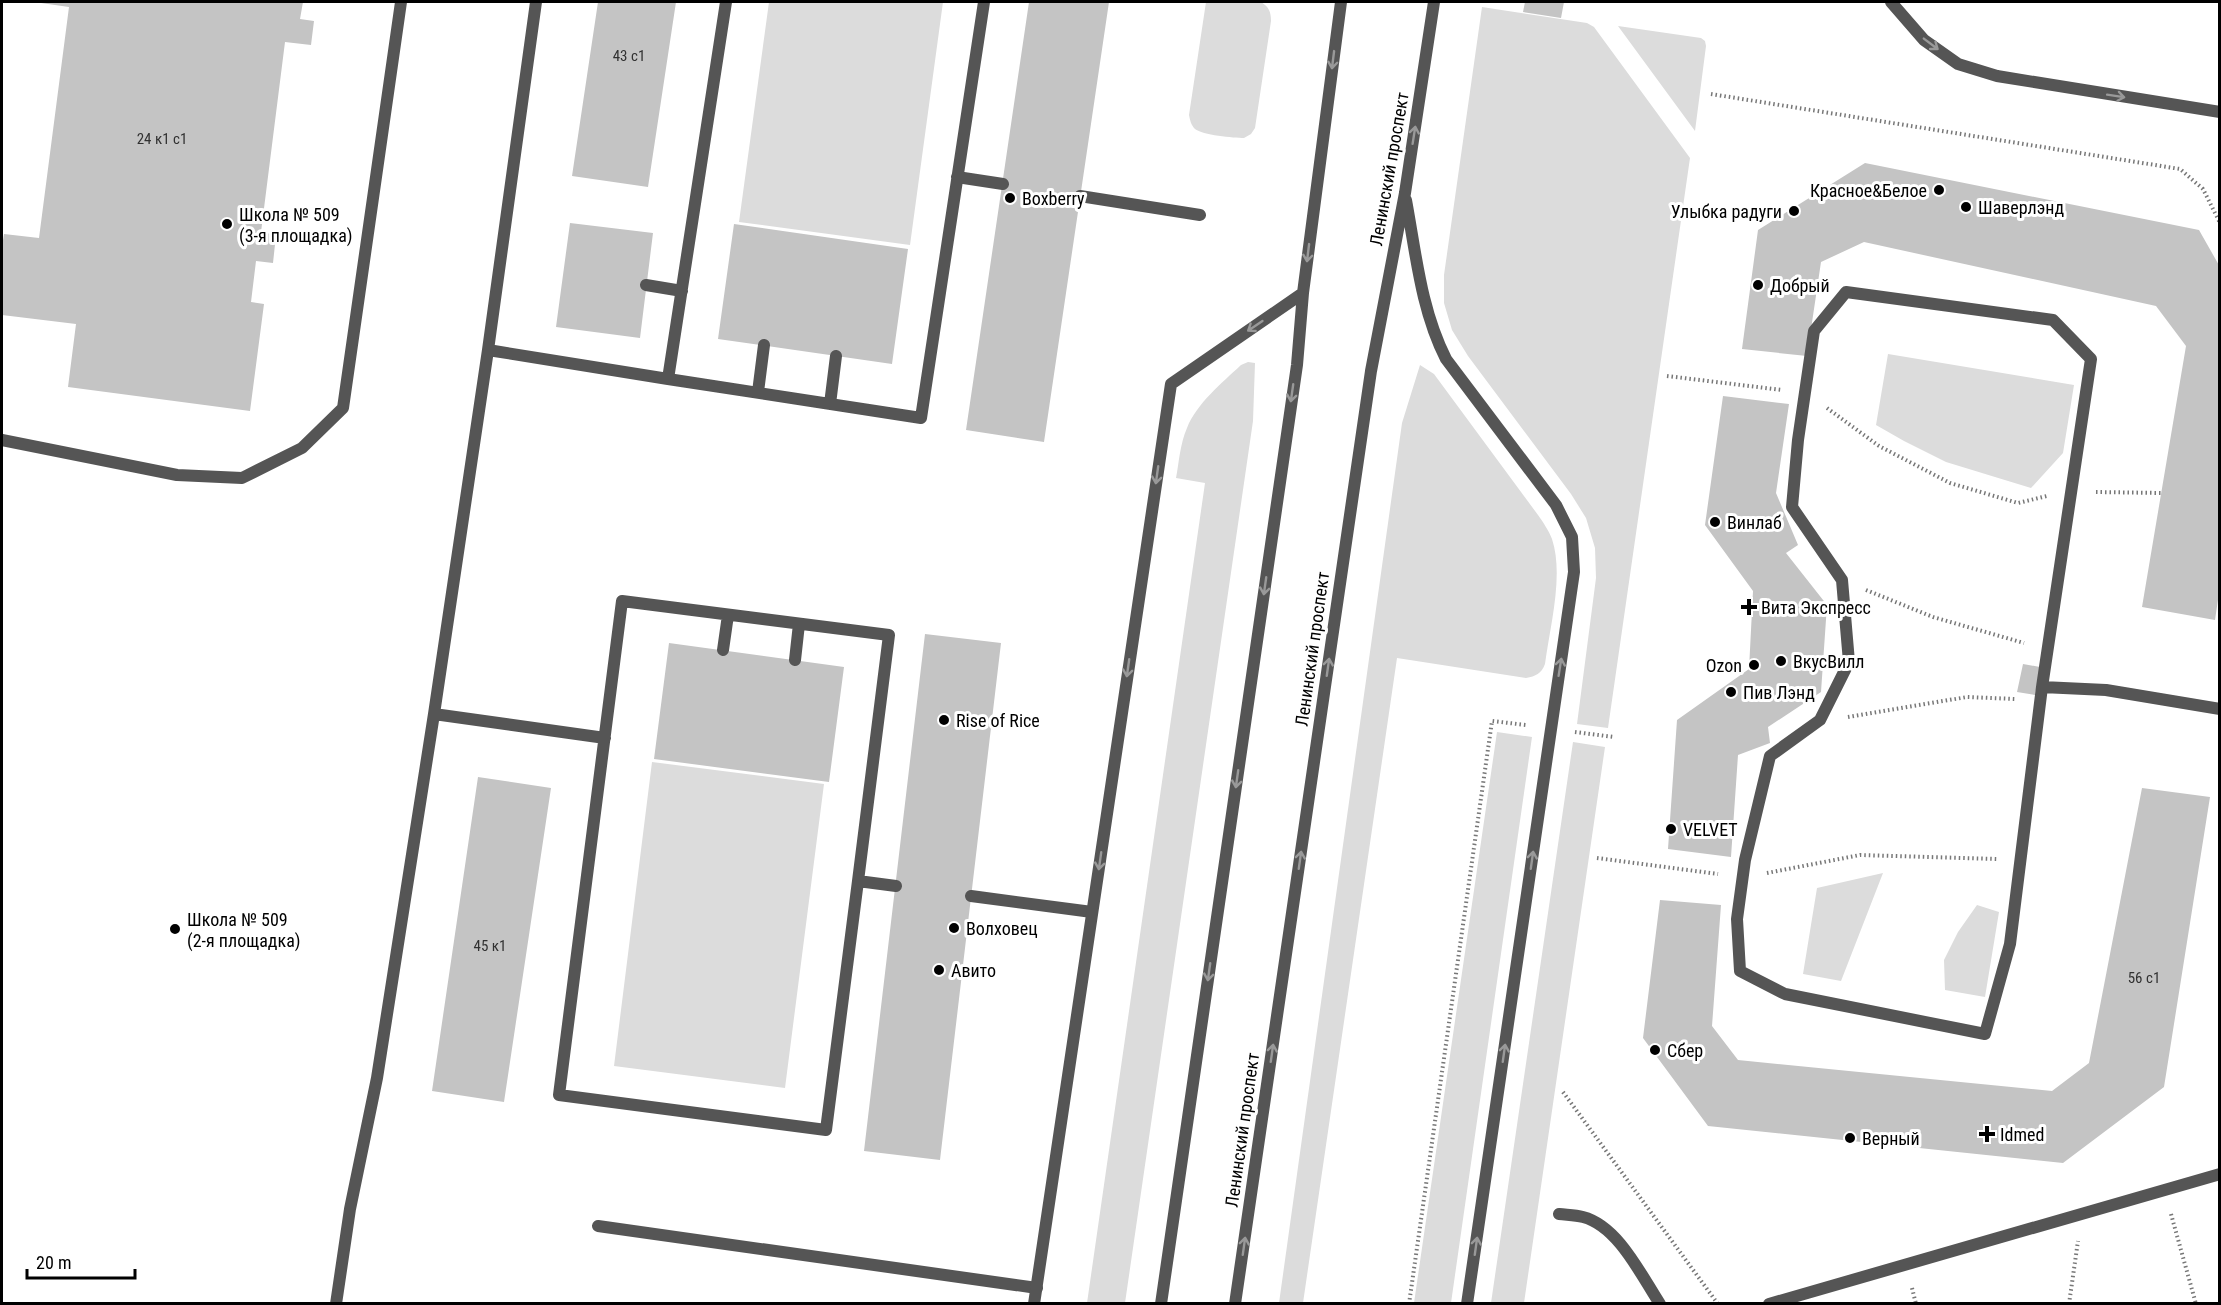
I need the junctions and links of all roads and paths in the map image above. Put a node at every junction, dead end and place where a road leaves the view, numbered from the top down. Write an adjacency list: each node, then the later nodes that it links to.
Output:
1 (401, 2): 28 (street)
2 (536, 2): 20 (street)
3 (726, 2): 17 (street)
4 (984, 2): 10 (street)
5 (1341, 2): 18 (street, one-way to 18)
6 (1434, 2): 12 (street, Ленинский проспект, one-way to 6)
7 (1891, 2): 9 (street, one-way to 9)
8 (1711, 94): 15 (path)
9 (2220, 112)
10 (957, 177): 11 (street); 26 (street)
11 (1003, 184)
12 (1405, 193): 43 (street, one-way to 12); 64 (street, Ленинский проспект, one-way to 12)
13 (1080, 196): 14 (street)
14 (1200, 215)
15 (2220, 223)
16 (646, 285): 17 (street)
17 (682, 291): 23 (street)
18 (1303, 293): 53 (street, one-way to 53); 63 (street, one-way to 63)
19 (764, 345): 25 (street)
20 (488, 350): 23 (street); 41 (street)
21 (836, 356): 26 (street)
22 (1667, 376): 24 (path)
23 (668, 378): 25 (street)
24 (1784, 390)
25 (758, 392): 26 (street)
26 (830, 404)
27 (1825, 407): 31 (path)
28 (2, 440)
29 (2091, 492): 30 (path)
30 (2161, 493)
31 (2057, 494)
32 (1842, 580): 36 (path); 36 (street); 42 (street)
33 (728, 615): 34 (street); 35 (street); 45 (street)
34 (799, 624): 37 (street); 50 (street)
35 (723, 650)
36 (2047, 650): 38 (street)
37 (795, 660)
38 (2042, 687): 39 (street); 40 (street)
39 (2040, 700): 42 (path); 42 (street)
40 (2220, 709)
41 (434, 714): 45 (street); 61 (street)
42 (1820, 720)
43 (1551, 729): 44 (path); 65 (path); 66 (street, one-way to 43)
44 (1614, 737)
45 (605, 738): 50 (street)
46 (1596, 858): 49 (path)
47 (2001, 859): 48 (path)
48 (1758, 874)
49 (1724, 875)
50 (858, 881): 51 (street)
51 (896, 886)
52 (971, 896): 53 (street)
53 (1092, 912): 60 (street)
54 (1563, 1092): 68 (path)
55 (2220, 1174): 56 (street)
56 (2164, 1190): 58 (street); 71 (path)
57 (1559, 1214): 67 (street)
58 (2082, 1214): 69 (street); 70 (path)
59 (598, 1226): 60 (street)
60 (1037, 1288): 62 (street)
61 (336, 1304)
62 (1034, 1304)
63 (1161, 1304)
64 (1235, 1304)
65 (1408, 1304)
66 (1467, 1304)
67 (1660, 1304)
68 (1718, 1304)
69 (1769, 1304)
70 (2069, 1304)
71 (2196, 1304)

